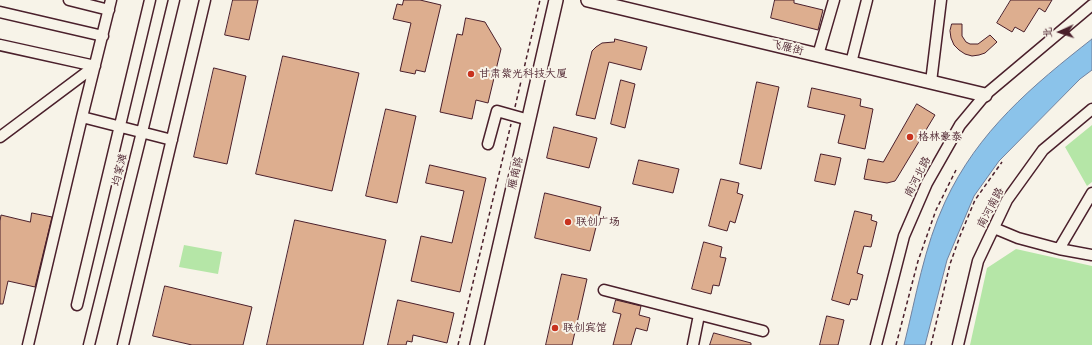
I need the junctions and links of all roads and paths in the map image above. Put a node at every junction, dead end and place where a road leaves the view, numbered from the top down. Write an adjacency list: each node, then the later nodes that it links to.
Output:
1 (69, 0): 11 (street)
2 (150, 0): 25 (street)
3 (174, 0): 26 (street, 均家滩)
4 (205, 0): 28 (street)
5 (540, 0): 22 (path)
6 (556, 0): 24 (main road, 雁南路)
7 (588, 0): 16 (main road, 飞雁街)
8 (834, 0): 16 (street)
9 (868, 0): 17 (street)
10 (941, 0): 19 (street)
11 (110, 5): 14 (street)
12 (1092, 5): 20 (street, 南河北路)
13 (0, 12): 14 (street)
14 (103, 36): 18 (street)
15 (0, 45): 18 (street)
16 (818, 55): 17 (main road, 飞雁街)
17 (851, 63): 19 (main road, 飞雁街)
18 (95, 66): 23 (street); 27 (street)
19 (931, 82): 20 (main road, 飞雁街)
20 (985, 96): 46 (street, 南河北路)
21 (1092, 109): 33 (street, 南河南路)
22 (513, 115): 24 (street); 29 (street); 43 (path)
23 (82, 117): 25 (street); 40 (street)
24 (529, 120): 44 (main road, 雁南路)
25 (120, 126): 26 (street); 37 (street)
26 (142, 132): 28 (street); 41 (street, 均家滩)
27 (0, 137)
28 (172, 140): 42 (street)
29 (488, 144)
30 (1002, 162): 48 (path)
31 (956, 170): 47 (path)
32 (1092, 193): 34 (street)
33 (994, 228): 34 (street); 49 (street, 南河南路)
34 (1059, 249): 35 (street)
35 (1092, 255)
36 (604, 290): 38 (street)
37 (77, 305)
38 (699, 315): 39 (street); 45 (street)
39 (763, 331)
40 (28, 345)
41 (88, 345)
42 (123, 345)
43 (458, 345)
44 (477, 345)
45 (693, 345)
46 (876, 345)
47 (896, 345)
48 (931, 345)
49 (958, 345)

